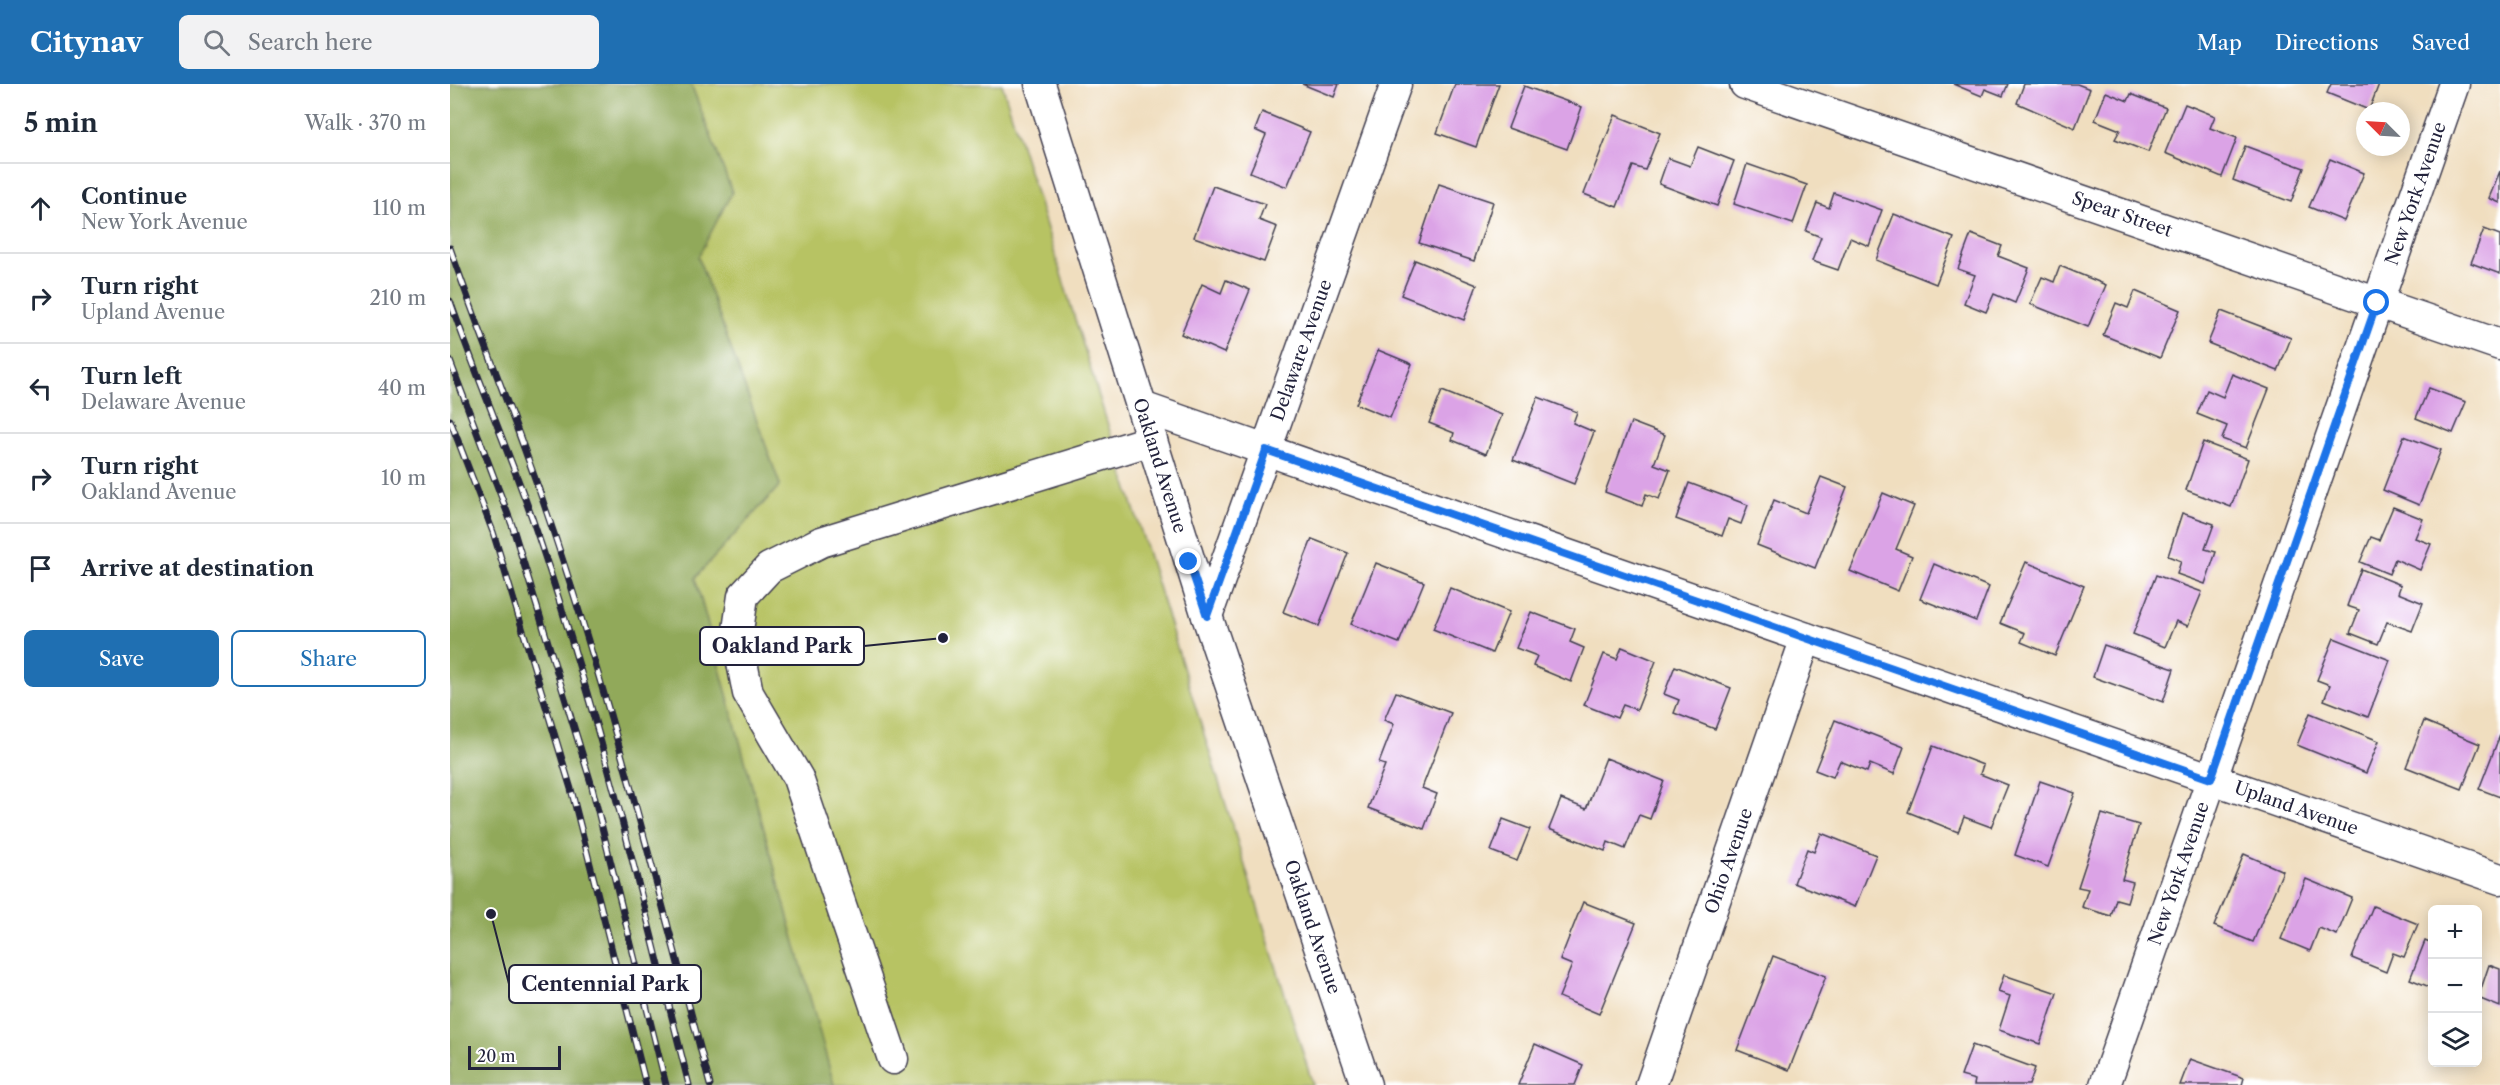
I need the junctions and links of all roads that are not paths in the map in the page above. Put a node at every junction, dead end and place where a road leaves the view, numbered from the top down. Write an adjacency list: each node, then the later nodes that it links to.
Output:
1 (1040, 84): 7 (street, Oakland Avenue)
2 (1396, 84): 9 (street, Delaware Avenue)
3 (1745, 84): 5 (street, Spear Street)
4 (2454, 84): 5 (street, New York Avenue)
5 (2377, 303): 6 (street, Spear Street); 12 (street, New York Avenue)
6 (2500, 345)
7 (1142, 407): 8 (street, Oakland Avenue); 9 (street, Upland Avenue)
8 (1152, 440): 10 (street, Oakland Avenue); 14 (street)
9 (1266, 450): 10 (street, Delaware Avenue); 11 (street, Upland Avenue)
10 (1207, 616): 15 (street, Oakland Avenue)
11 (1806, 638): 12 (street, Upland Avenue); 16 (street, Ohio Avenue)
12 (2211, 779): 13 (street, Upland Avenue); 17 (street, New York Avenue)
13 (2500, 879)
14 (893, 1059)
15 (1366, 1085)
16 (1652, 1085)
17 (2105, 1085)

